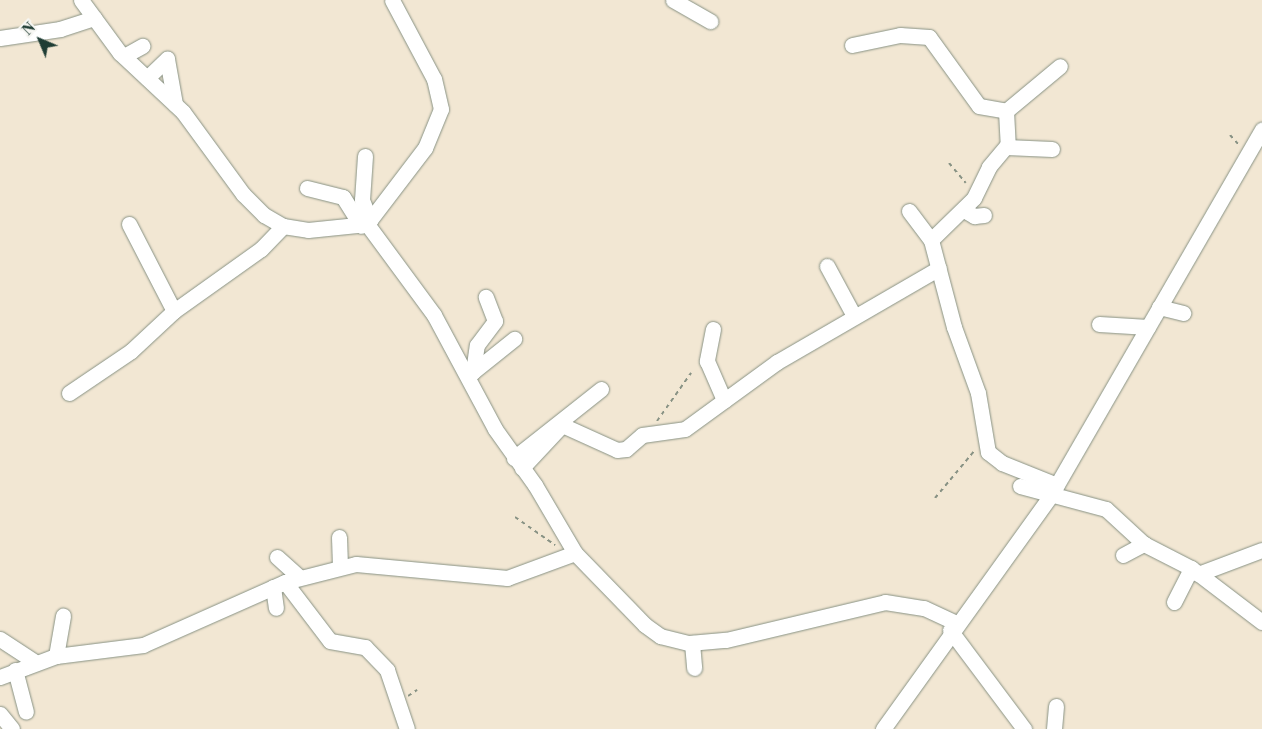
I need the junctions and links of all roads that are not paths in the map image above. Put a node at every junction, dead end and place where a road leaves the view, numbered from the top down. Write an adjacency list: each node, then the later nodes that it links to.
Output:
1 (81, 0): 4 (street)
2 (392, 0): 22 (street)
3 (673, 0): 5 (street)
4 (94, 18): 6 (street); 9 (street)
5 (710, 21)
6 (0, 38)
7 (852, 45): 13 (street)
8 (142, 46): 9 (street)
9 (124, 56): 11 (street)
10 (1060, 66): 13 (street)
11 (147, 78): 12 (street); 12 (street)
12 (175, 104): 24 (street)
13 (1006, 111): 15 (street)
14 (1262, 130): 29 (street)
15 (1006, 147): 16 (street); 19 (street)
16 (1052, 149)
17 (365, 156): 22 (street)
18 (307, 188): 22 (street)
19 (964, 210): 21 (street); 25 (street)
20 (909, 211): 25 (street)
21 (984, 215)
22 (366, 223): 24 (street); 37 (street)
23 (130, 224): 30 (street)
24 (283, 226): 30 (street)
25 (931, 240): 27 (street)
26 (827, 266): 32 (street)
27 (939, 268): 32 (street); 43 (street)
28 (486, 297): 37 (street)
29 (1159, 307): 31 (street); 34 (street)
30 (174, 311): 39 (street)
31 (1183, 313)
32 (854, 316): 40 (street)
33 (1099, 324): 34 (street)
34 (1148, 327): 43 (street)
35 (713, 329): 40 (street)
36 (514, 339): 37 (street)
37 (470, 374): 41 (street)
38 (601, 389): 41 (street)
39 (69, 393)
40 (727, 403): 41 (street)
41 (518, 463): 47 (street)
42 (1020, 486): 43 (street)
43 (1054, 490): 45 (street); 57 (street)
44 (339, 537): 50 (street)
45 (1144, 544): 48 (street); 51 (street)
46 (1262, 550): 51 (street)
47 (572, 554): 50 (street); 59 (street)
48 (1123, 555)
49 (277, 557): 52 (street)
50 (340, 566): 52 (street)
51 (1194, 571): 53 (street); 56 (street)
52 (286, 582): 54 (street); 60 (street); 69 (street)
53 (1174, 602)
54 (276, 608)
55 (63, 616): 60 (street)
56 (1262, 622)
57 (953, 627): 59 (street); 70 (street); 71 (street)
58 (0, 639): 61 (street)
59 (692, 643): 62 (street)
60 (56, 656): 61 (street)
61 (35, 662): 63 (street)
62 (694, 668)
63 (15, 670): 64 (street); 66 (street)
64 (0, 677)
65 (1056, 706): 72 (street)
66 (26, 712)
67 (0, 714): 68 (street)
68 (12, 729)
69 (407, 729)
70 (883, 729)
71 (1024, 729)
72 (1054, 729)

